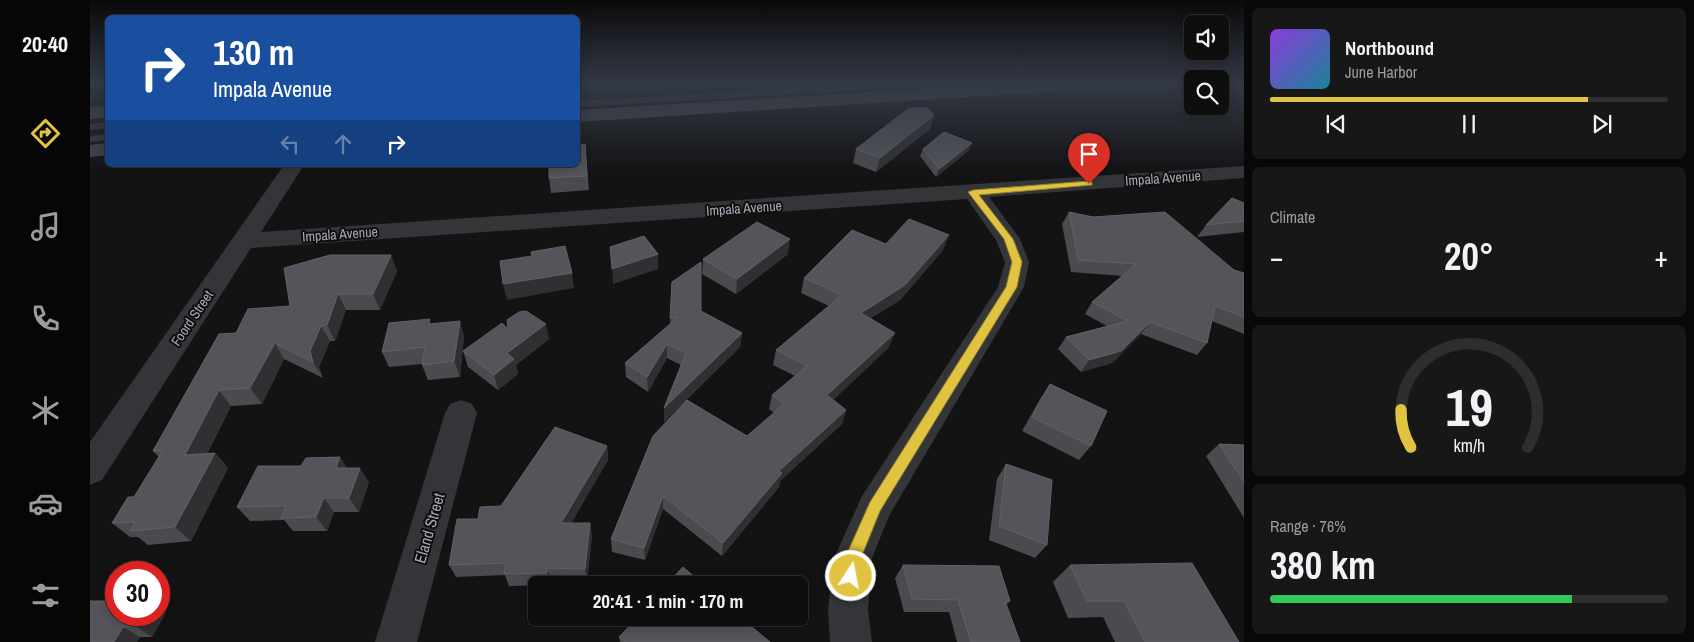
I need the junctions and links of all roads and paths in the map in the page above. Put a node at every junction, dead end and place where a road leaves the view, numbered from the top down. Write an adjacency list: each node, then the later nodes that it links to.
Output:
1 (628, 113): 2 (main road)
2 (580, 116)
3 (105, 125): 4 (lane)
4 (90, 127)
5 (105, 138): 6 (lane)
6 (90, 140)
7 (105, 149): 8 (main road)
8 (90, 151)
9 (293, 167): 12 (street, Foord Street)
10 (1244, 172): 11 (street, Impala Avenue)
11 (973, 192): 12 (street, Impala Avenue); 16 (street)
12 (244, 241): 14 (street, Foord Street)
13 (461, 413): 15 (street, Eland Street)
14 (90, 470)
15 (396, 642)
16 (851, 642)

